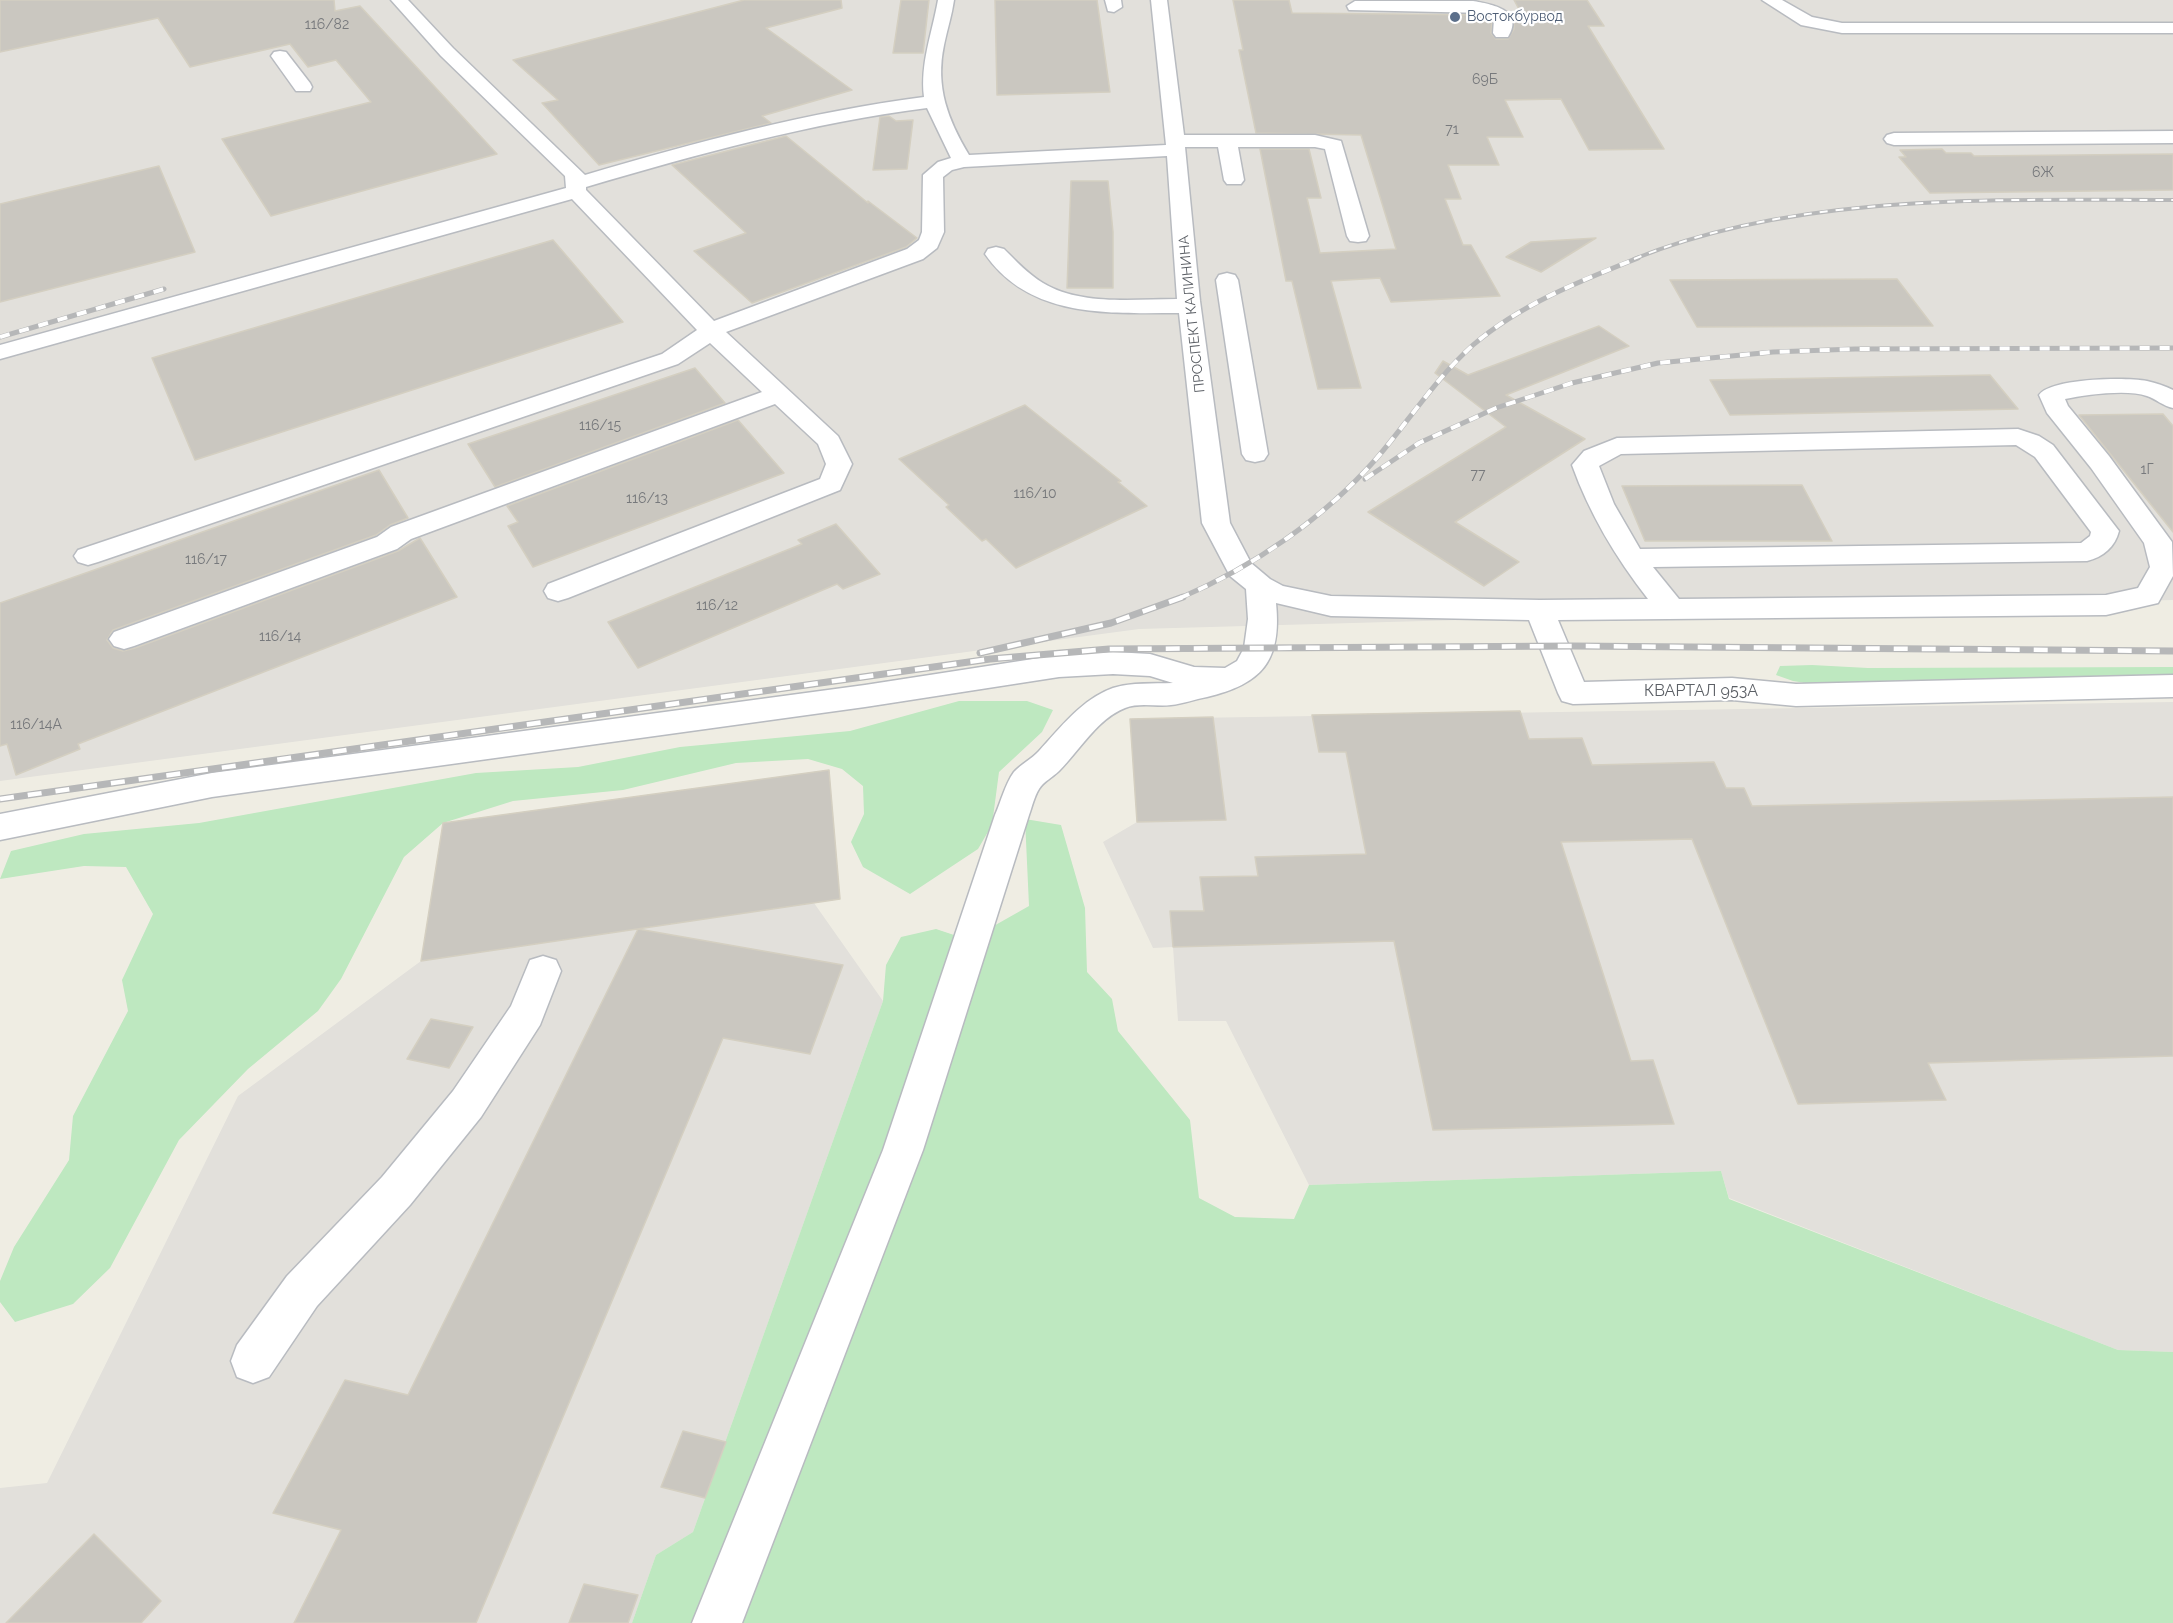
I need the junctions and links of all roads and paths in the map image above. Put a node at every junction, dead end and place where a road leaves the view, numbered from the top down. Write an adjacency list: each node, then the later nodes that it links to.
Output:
1 (399, 0): 17 (street)
2 (946, 0): 10 (street)
3 (1159, 0): 14 (street, ПРОСПЕКТ КАЛИНИНА)
4 (1770, 0): 6 (street)
5 (1355, 6): 7 (street)
6 (2173, 27)
7 (1502, 33)
8 (280, 56): 9 (street)
9 (303, 87)
10 (933, 102): 15 (street); 17 (street)
11 (1225, 135): 14 (street); 16 (street); 18 (street)
12 (2173, 137): 13 (street)
13 (1894, 139)
14 (1175, 146): 15 (street); 21 (street, ПРОСПЕКТ КАЛИНИНА)
15 (963, 161): 22 (street)
16 (1234, 180)
17 (576, 187): 22 (street); 23 (street)
18 (1358, 236)
19 (996, 254): 21 (street)
20 (1227, 280): 26 (street)
21 (1190, 306): 31 (street, ПРОСПЕКТ КАЛИНИНА)
22 (710, 330): 24 (street); 28 (street)
23 (0, 352)
24 (779, 394): 30 (street); 34 (street)
25 (2173, 401): 27 (street)
26 (1256, 453)
27 (2166, 542): 32 (street)
28 (88, 556)
29 (1631, 558): 29 (street); 32 (street)
30 (558, 591)
31 (1273, 591): 33 (street); 35 (street)
32 (1671, 608): 33 (street)
33 (1540, 610): 36 (street, КВАРТАЛ 953А)
34 (124, 639)
35 (1230, 679): 37 (street); 40 (street)
36 (2173, 686)
37 (0, 827)
38 (543, 971): 39 (street)
39 (253, 1361)
40 (717, 1623)

